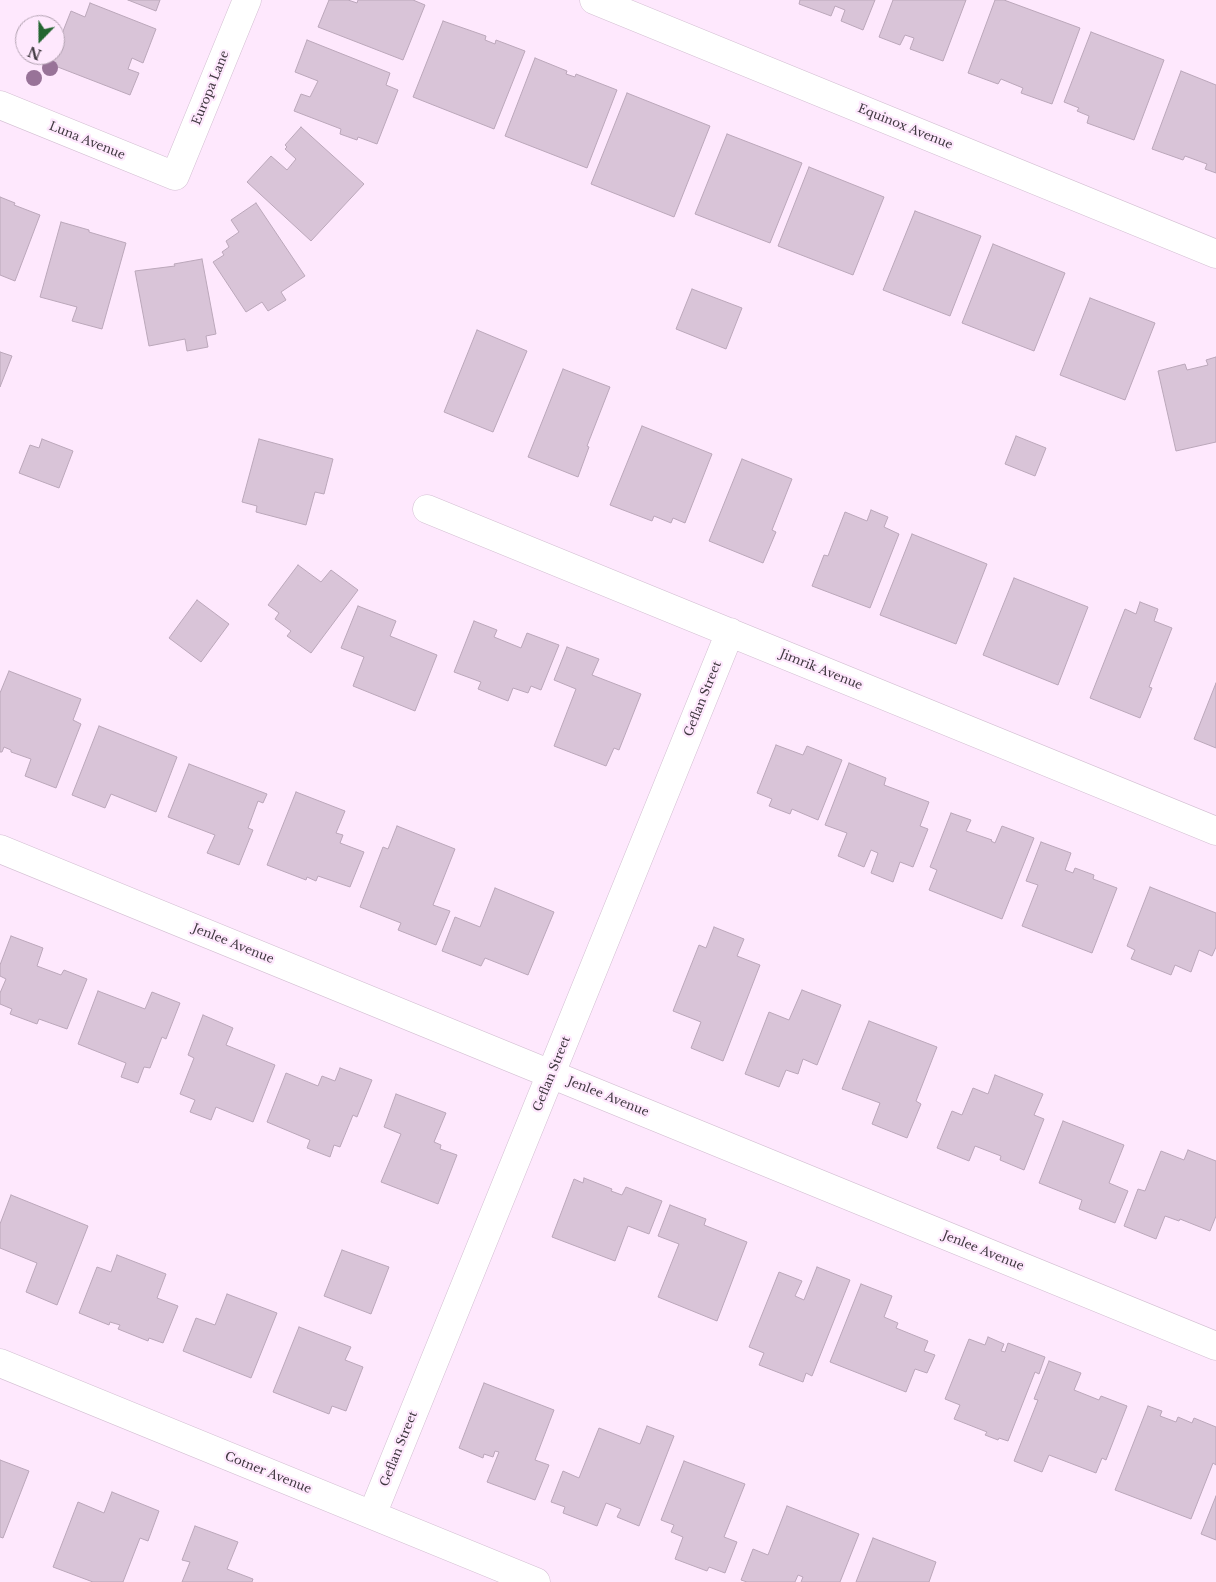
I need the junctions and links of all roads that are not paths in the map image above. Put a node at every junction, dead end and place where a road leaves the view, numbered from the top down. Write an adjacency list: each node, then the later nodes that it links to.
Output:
1 (247, 0): 4 (street, Europa Lane)
2 (594, 0): 5 (street, Equinox Avenue)
3 (0, 105): 4 (street, Luna Avenue)
4 (175, 176)
5 (1216, 254)
6 (427, 509): 7 (street, Jimrik Avenue)
7 (730, 632): 8 (street, Jimrik Avenue); 10 (street, Geflan Street)
8 (1216, 831)
9 (0, 849): 10 (street, Jenlee Avenue)
10 (552, 1074): 11 (street, Jenlee Avenue); 13 (street, Geflan Street)
11 (1216, 1346)
12 (0, 1363): 13 (street, Cotner Avenue)
13 (372, 1515): 14 (street, Cotner Avenue)
14 (536, 1582)

